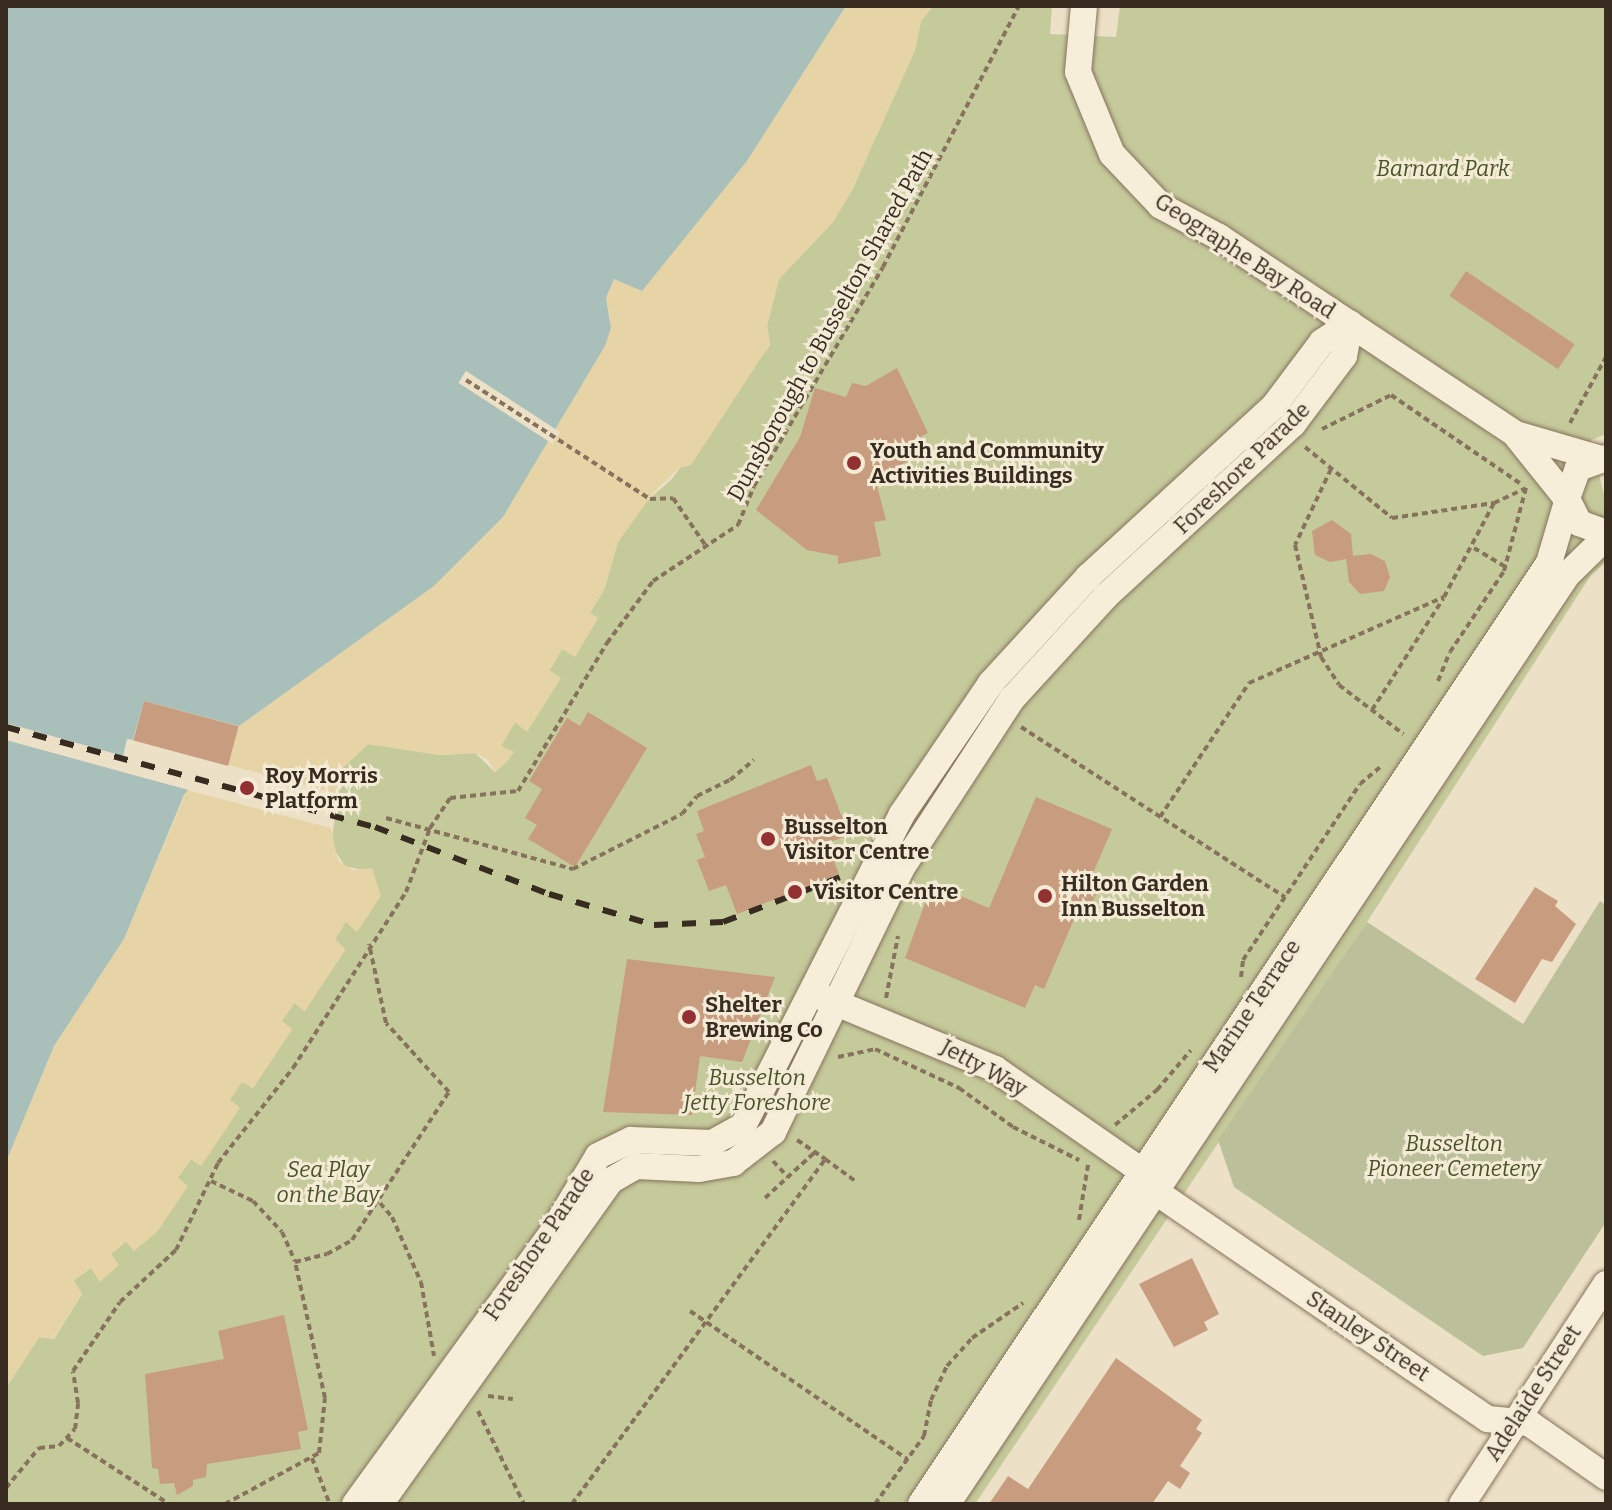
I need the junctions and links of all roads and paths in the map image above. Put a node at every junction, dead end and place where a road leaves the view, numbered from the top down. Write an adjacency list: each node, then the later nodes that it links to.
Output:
1 (1019, 6): 16 (path, Dunsborough to Busselton Shared Path)
2 (1084, 6): 3 (street, Geographe Bay Road)
3 (1350, 324): 6 (street, Geographe Bay Road); 38 (street, Foreshore Parade)
4 (466, 380): 16 (path)
5 (1316, 432): 12 (path)
6 (1515, 434): 10 (street, Geographe Bay Road); 13 (street, Geographe Bay Road)
7 (1310, 439): 8 (path)
8 (1303, 445): 9 (path); 11 (path)
9 (1292, 456)
10 (1603, 456): 13 (street, Marine Terrace)
11 (1331, 469): 14 (path); 20 (path)
12 (1526, 488): 14 (path); 18 (path)
13 (1567, 501): 15 (street, Geographe Bay Road); 49 (street, Marine Terrace)
14 (1494, 503): 17 (path)
15 (1606, 535): 49 (street, Marine Terrace)
16 (707, 547): 33 (path, Dunsborough to Busselton Shared Path)
17 (1474, 548): 18 (path); 19 (path)
18 (1506, 567): 21 (path)
19 (1444, 597): 20 (path); 22 (path)
20 (1320, 652): 22 (path); 31 (path)
21 (1436, 686)
22 (1372, 711): 27 (path)
23 (1024, 719): 25 (path)
24 (1414, 723): 27 (path)
25 (1019, 726): 26 (path); 31 (path)
26 (1012, 736)
27 (1405, 736): 28 (path)
28 (1397, 748)
29 (1389, 759): 34 (path)
30 (754, 760): 33 (path)
31 (1160, 817): 34 (path)
32 (386, 818): 33 (path)
33 (430, 828): 36 (path, Dunsborough to Busselton Shared Path)
34 (1285, 897): 37 (path)
35 (900, 925): 39 (path)
36 (369, 944): 47 (path, Dunsborough to Busselton Shared Path); 51 (path)
37 (1233, 990)
38 (823, 998): 39 (street, Jetty Way); 58 (street, Foreshore Parade)
39 (881, 1021): 41 (path); 45 (street, Jetty Way)
40 (1200, 1039): 45 (path)
41 (875, 1049): 42 (path); 45 (path)
42 (825, 1060)
43 (786, 1133): 44 (path)
44 (815, 1152): 46 (path); 50 (path)
45 (1096, 1155): 49 (street, Jetty Way); 52 (path)
46 (825, 1159): 48 (path); 57 (path)
47 (211, 1181): 53 (path); 60 (path, Dunsborough to Busselton Shared Path)
48 (855, 1181)
49 (1148, 1181): 59 (street, Stanley Street); 73 (street, Marine Terrace); 74 (street, Marine Terrace)
50 (765, 1198)
51 (380, 1203): 53 (path); 58 (path)
52 (1071, 1235)
53 (295, 1262): 61 (path)
54 (1606, 1284): 59 (street, Adelaide Street)
55 (1026, 1301): 62 (path)
56 (690, 1311): 57 (path)
57 (705, 1322): 62 (path); 71 (path)
58 (458, 1380): 68 (street, Foreshore Parade); 69 (street, Foreshore Parade); 70 (path)
59 (1512, 1421): 63 (street, Stanley Street); 75 (street, Adelaide Street)
60 (67, 1438): 64 (path); 65 (path)
61 (312, 1457): 66 (path); 67 (path)
62 (907, 1459): 72 (path)
63 (1606, 1477)
64 (6, 1488)
65 (169, 1504)
66 (225, 1504)
67 (330, 1504)
68 (355, 1504)
69 (380, 1504)
70 (524, 1504)
71 (572, 1504)
72 (875, 1504)
73 (921, 1504)
74 (947, 1504)
75 (1462, 1504)

